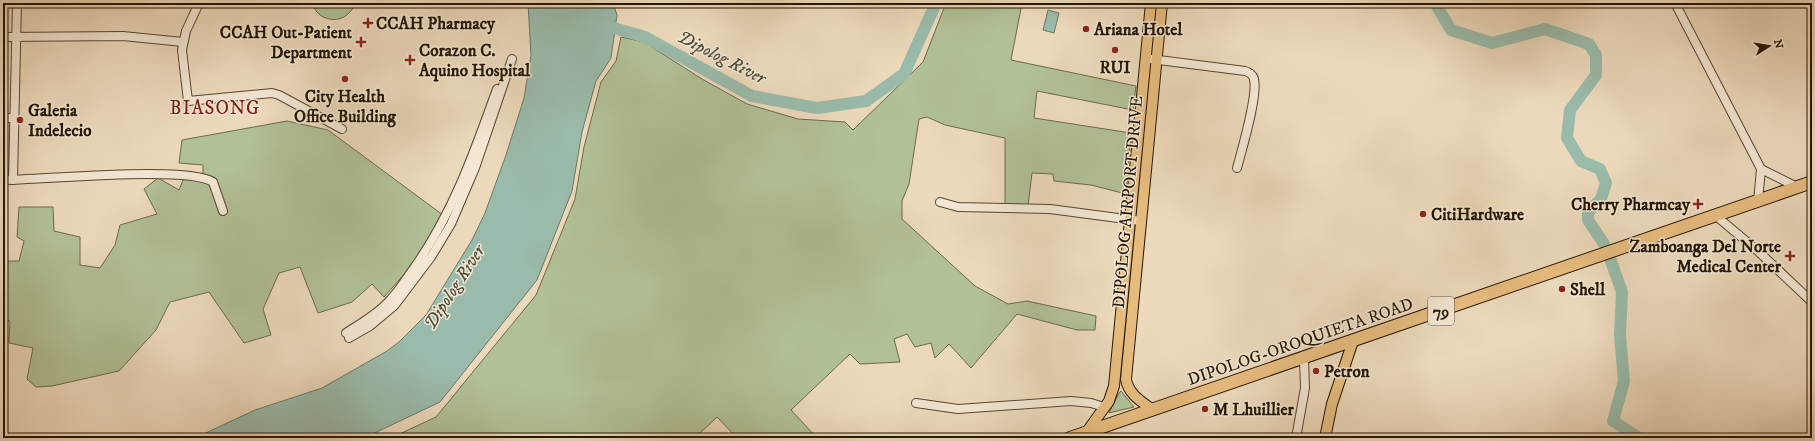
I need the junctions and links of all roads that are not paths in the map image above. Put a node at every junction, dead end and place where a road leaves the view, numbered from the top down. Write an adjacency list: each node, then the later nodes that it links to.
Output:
1 (17, 3): 7 (street)
2 (199, 3): 8 (street)
3 (1151, 3): 10 (main road, DIPOLOG AIRPORT DRIVE)
4 (1162, 3): 11 (main road, DIPOLOG AIRPORT DRIVE)
5 (1675, 3): 16 (street)
6 (3, 37): 7 (street)
7 (16, 37): 8 (street); 13 (street)
8 (183, 42): 14 (street)
9 (509, 57): 28 (street)
10 (1146, 59): 11 (street); 25 (main road, DIPOLOG AIRPORT DRIVE)
11 (1156, 60): 15 (street); 26 (main road, DIPOLOG AIRPORT DRIVE)
12 (3, 118): 13 (street)
13 (14, 118): 18 (street)
14 (342, 129)
15 (1237, 168)
16 (1761, 169): 20 (street); 21 (street)
17 (3, 180): 18 (street)
18 (13, 180): 23 (street)
19 (1812, 182): 20 (highway, DIPOLOG-OROQUIETA ROAD / 79)
20 (1797, 188): 21 (highway, DIPOLOG-OROQUIETA ROAD / 79)
21 (1758, 201): 24 (highway, DIPOLOG-OROQUIETA ROAD / 79)
22 (940, 202): 25 (street)
23 (223, 211)
24 (1715, 215): 27 (street); 29 (highway, DIPOLOG-OROQUIETA ROAD / 79)
25 (1130, 220): 26 (street); 31 (main road, DIPOLOG AIRPORT DRIVE)
26 (1141, 221): 32 (main road, DIPOLOG AIRPORT DRIVE)
27 (1812, 302)
28 (348, 336)
29 (1353, 341): 30 (highway, DIPOLOG-OROQUIETA ROAD / 79); 39 (main road)
30 (1304, 358): 35 (highway, DIPOLOG-OROQUIETA ROAD / 79); 38 (street)
31 (1115, 379): 32 (main road); 34 (main road, DIPOLOG AIRPORT DRIVE)
32 (1126, 379): 35 (main road)
33 (916, 403): 34 (street)
34 (1104, 407): 36 (main road, DIPOLOG AIRPORT DRIVE)
35 (1153, 410): 36 (highway, DIPOLOG-OROQUIETA ROAD / 79)
36 (1086, 433): 37 (highway, DIPOLOG-OROQUIETA ROAD / 79)
37 (1070, 438)
38 (1296, 438)
39 (1325, 438)

